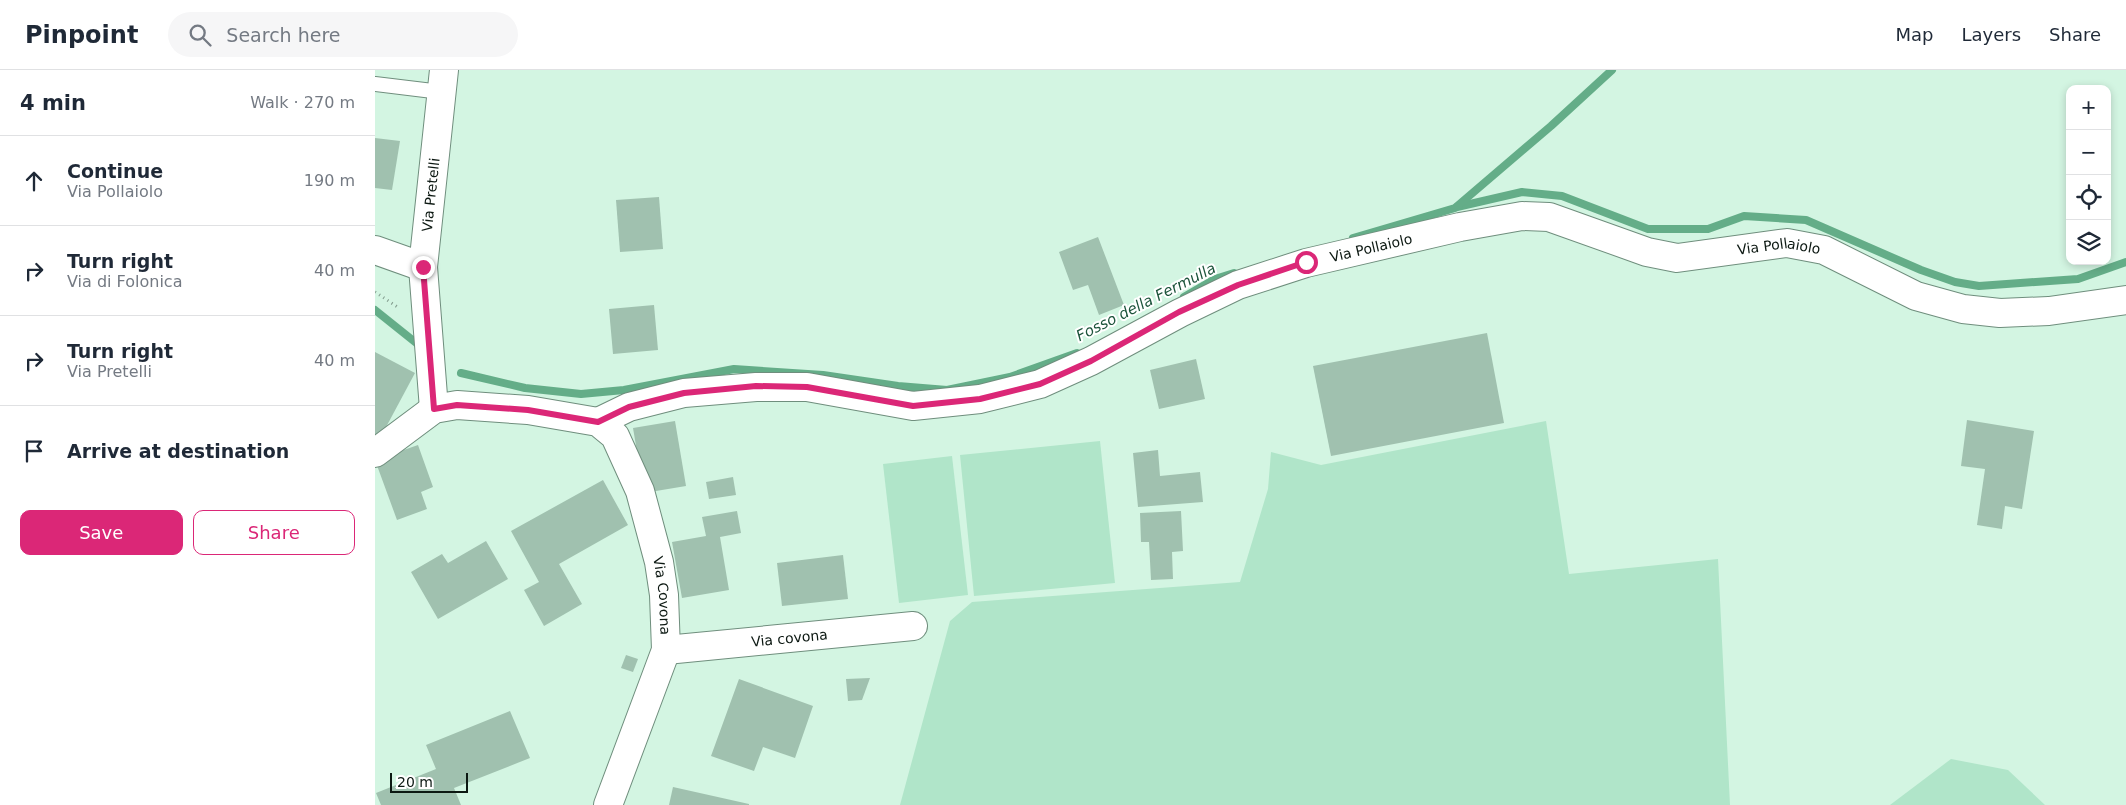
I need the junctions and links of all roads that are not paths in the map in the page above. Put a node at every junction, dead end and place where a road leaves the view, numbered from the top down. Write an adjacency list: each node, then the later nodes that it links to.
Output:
1 (443, 81): 2 (lane); 4 (street, Via Pretelli)
2 (375, 84)
3 (375, 250): 4 (street)
4 (423, 267): 6 (street, Via Pretelli)
5 (2126, 300): 7 (street, Via Pollaiolo)
6 (434, 409): 7 (street); 8 (street)
7 (598, 422): 10 (street, Via Covona)
8 (375, 453)
9 (913, 626): 10 (street, Via covona)
10 (666, 650): 11 (street, Via Covona)
11 (608, 805)

